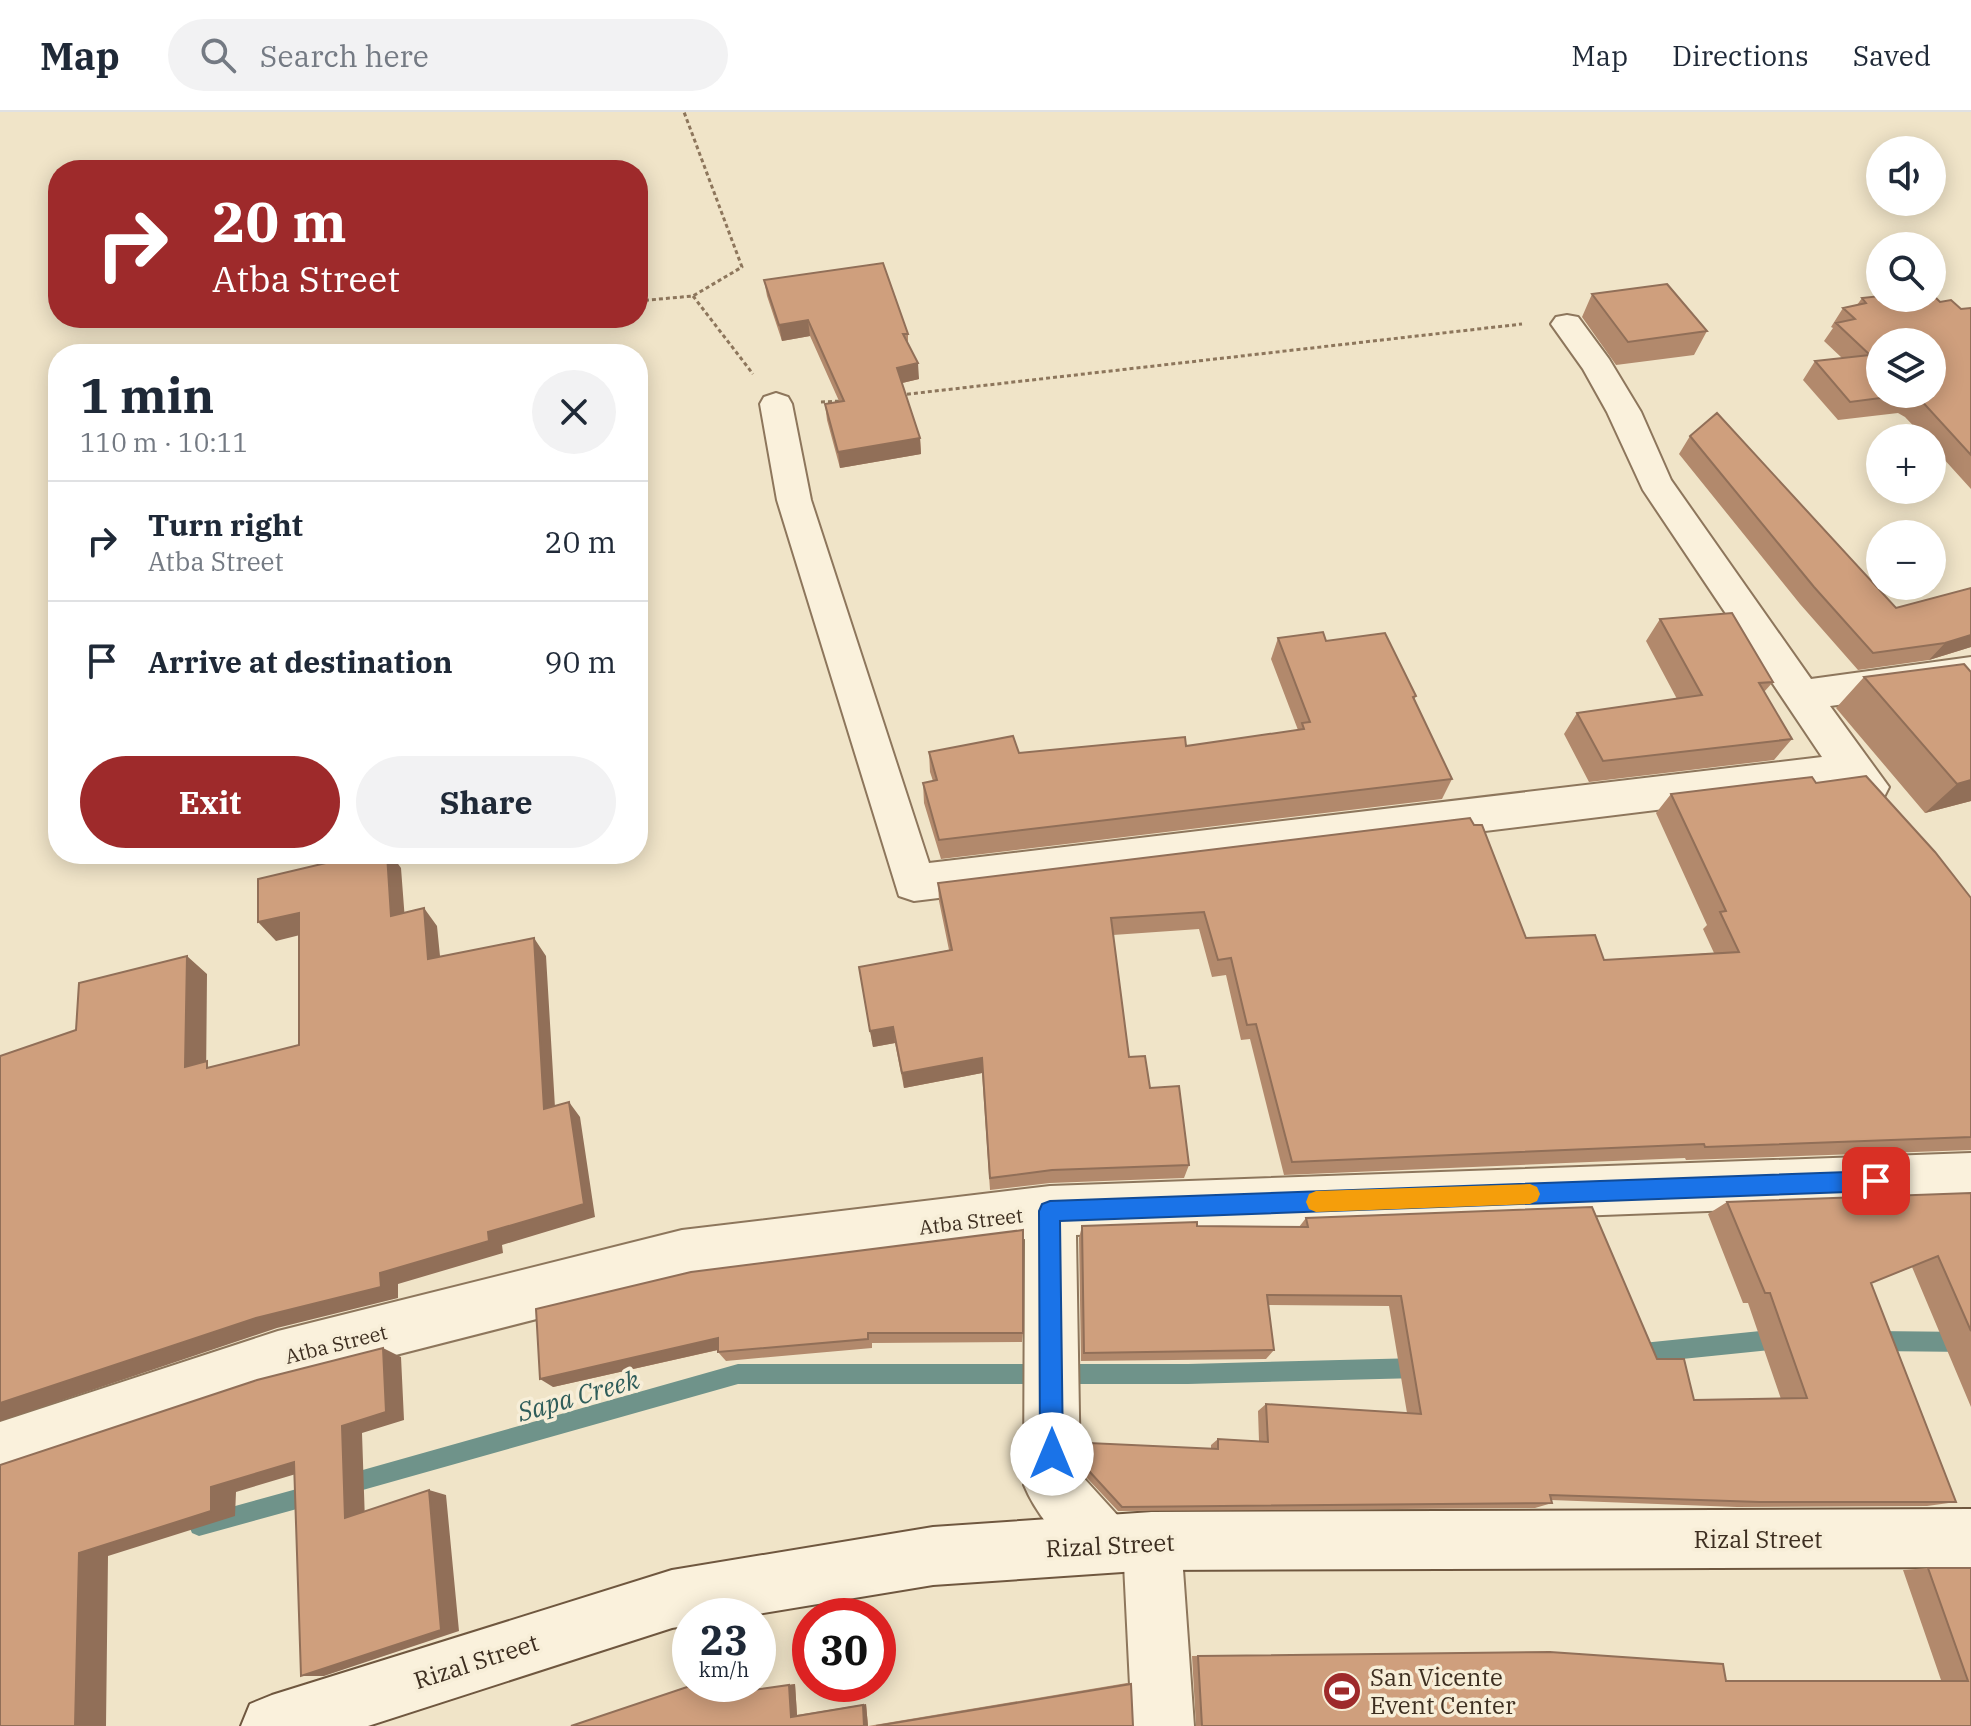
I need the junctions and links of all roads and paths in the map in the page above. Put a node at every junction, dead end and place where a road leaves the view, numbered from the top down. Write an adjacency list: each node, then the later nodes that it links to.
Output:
1 (684, 112): 2 (path)
2 (693, 296): 3 (path); 7 (path)
3 (648, 300)
4 (1567, 324): 5 (path); 9 (street)
5 (900, 395)
6 (854, 400): 7 (path)
7 (776, 404): 10 (street)
8 (1971, 672): 9 (street)
9 (1802, 695): 10 (street)
10 (1852, 770): 11 (street)
11 (1895, 816)
12 (1971, 1177): 13 (street, Atba Street)
13 (1050, 1211): 14 (street, Atba Street); 16 (street)
14 (0, 1450)
15 (1971, 1538): 16 (street, Rizal Street)
16 (1129, 1542): 17 (street, Rizal Street); 18 (street)
17 (272, 1726)
18 (1163, 1726)

